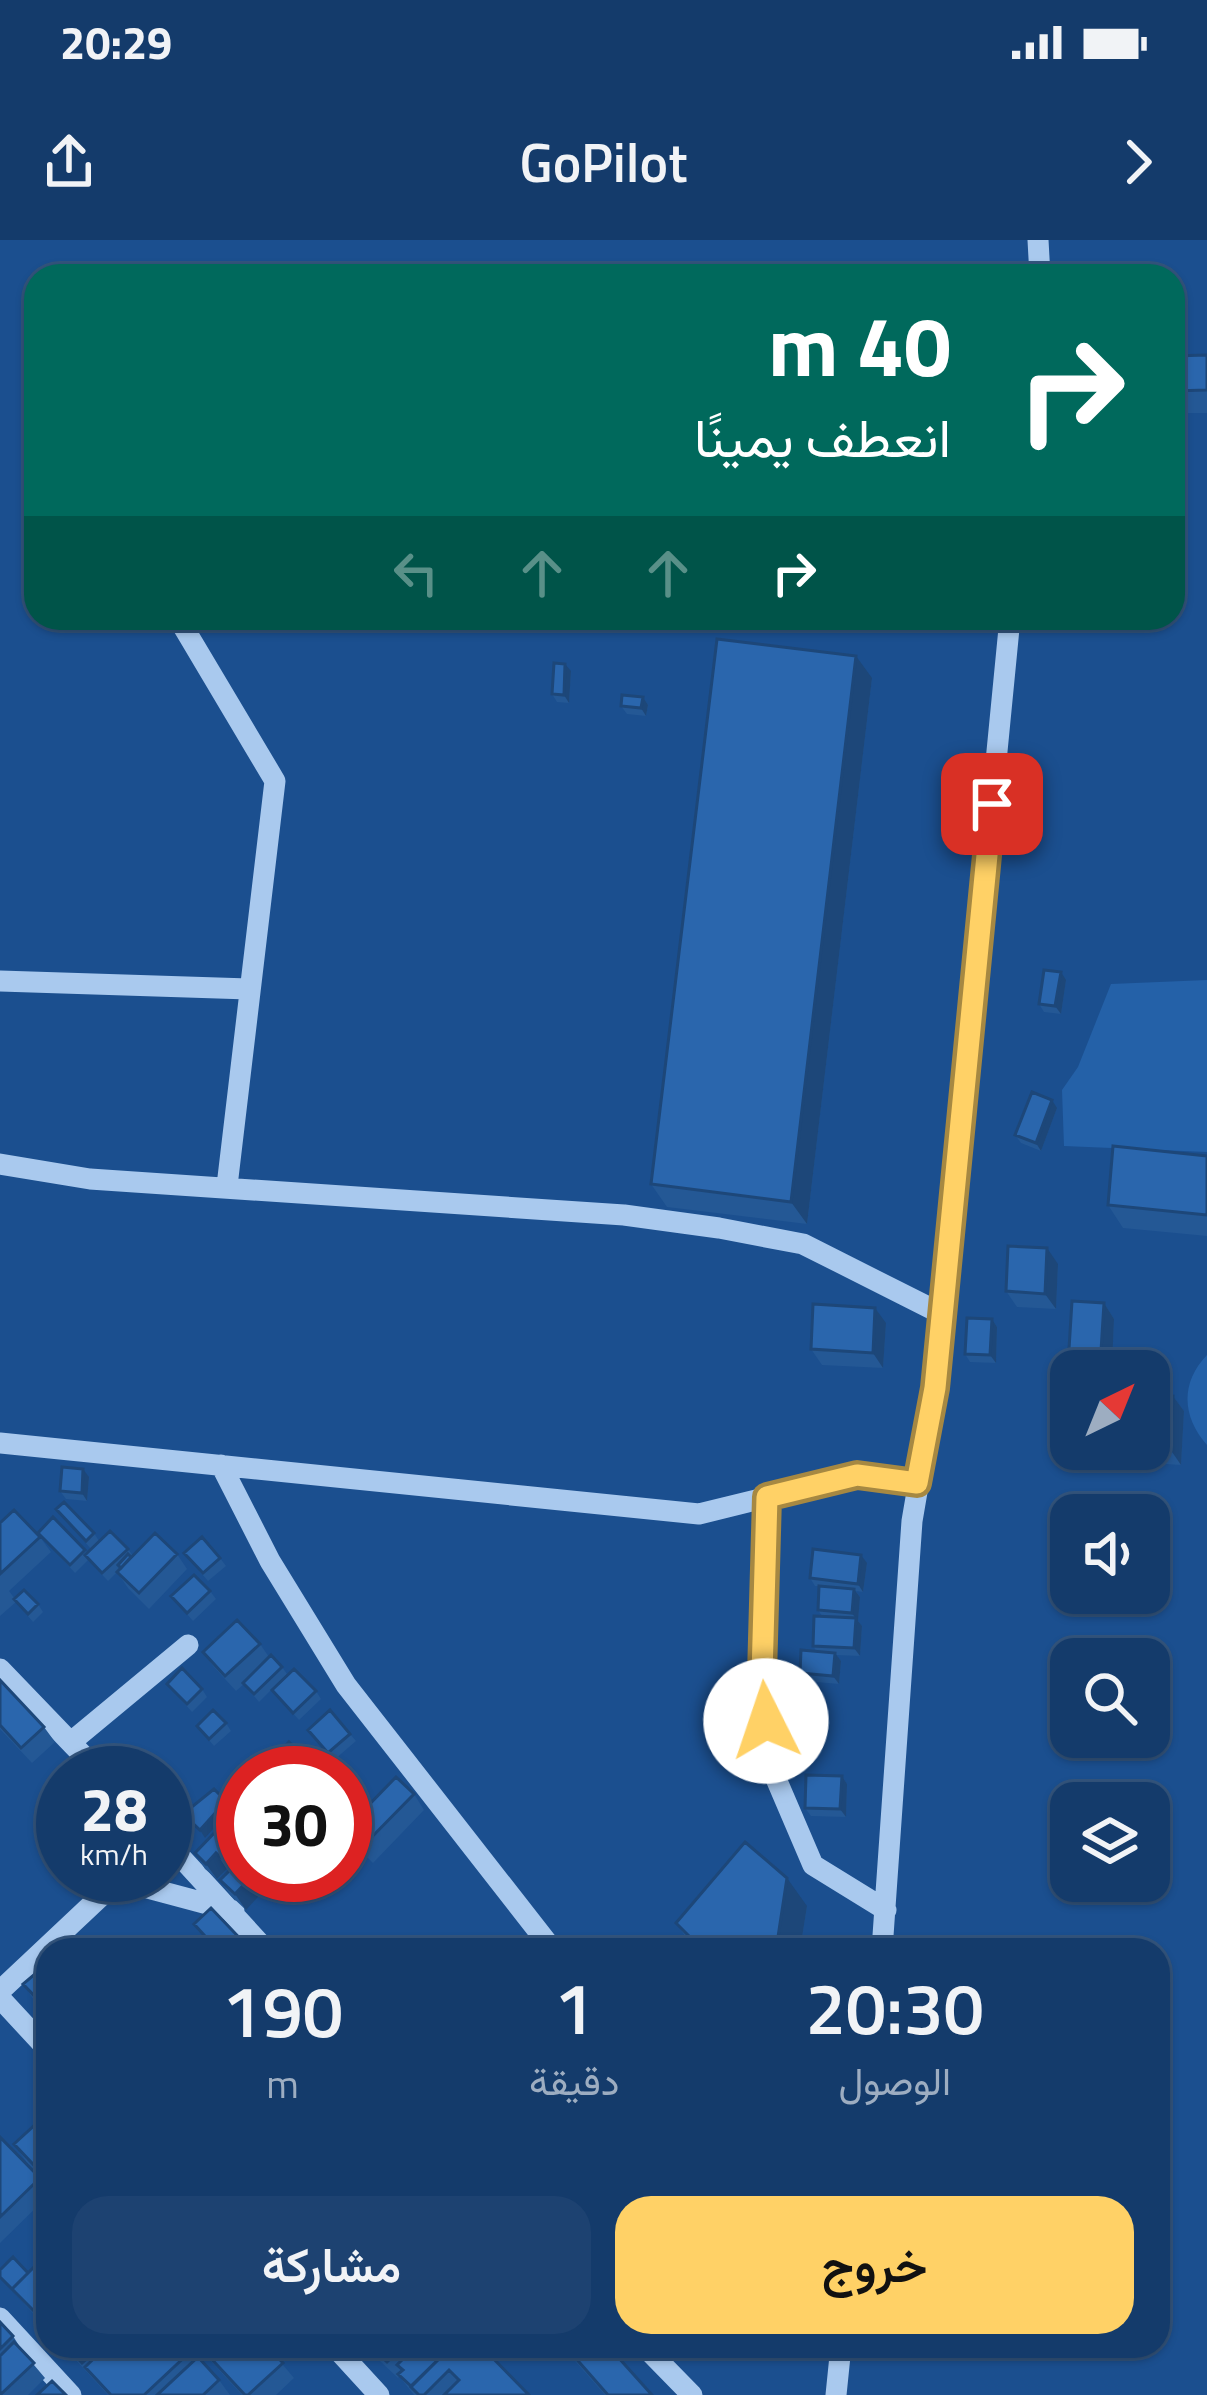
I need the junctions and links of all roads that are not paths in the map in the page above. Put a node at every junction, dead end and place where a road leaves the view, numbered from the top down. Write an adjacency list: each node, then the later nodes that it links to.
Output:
1 (185, 630): 4 (street)
2 (1009, 630): 7 (street)
3 (0, 981): 4 (street)
4 (249, 989): 6 (street)
5 (0, 1164): 6 (street)
6 (227, 1186): 7 (street)
7 (942, 1315): 10 (street)
8 (0, 1443): 9 (street)
9 (221, 1465): 11 (street); 21 (street)
10 (917, 1483): 11 (street); 17 (street)
11 (767, 1497): 17 (street)
12 (188, 1645): 14 (street)
13 (0, 1669): 14 (street)
14 (71, 1742): 15 (street)
15 (75, 1746)
16 (192, 1868): 18 (street)
17 (886, 1910): 22 (street)
18 (233, 1911): 19 (street); 20 (street)
19 (58, 1938)
20 (256, 1938)
21 (544, 1938)
22 (883, 1938)
23 (36, 1960): 24 (street)
24 (0, 1995): 25 (street)
25 (36, 2036)
26 (0, 2318): 27 (street)
27 (36, 2357)
28 (37, 2358): 32 (street)
29 (345, 2358): 33 (street)
30 (656, 2358): 34 (street)
31 (840, 2358): 35 (street)
32 (71, 2395)
33 (379, 2395)
34 (692, 2395)
35 (836, 2395)

